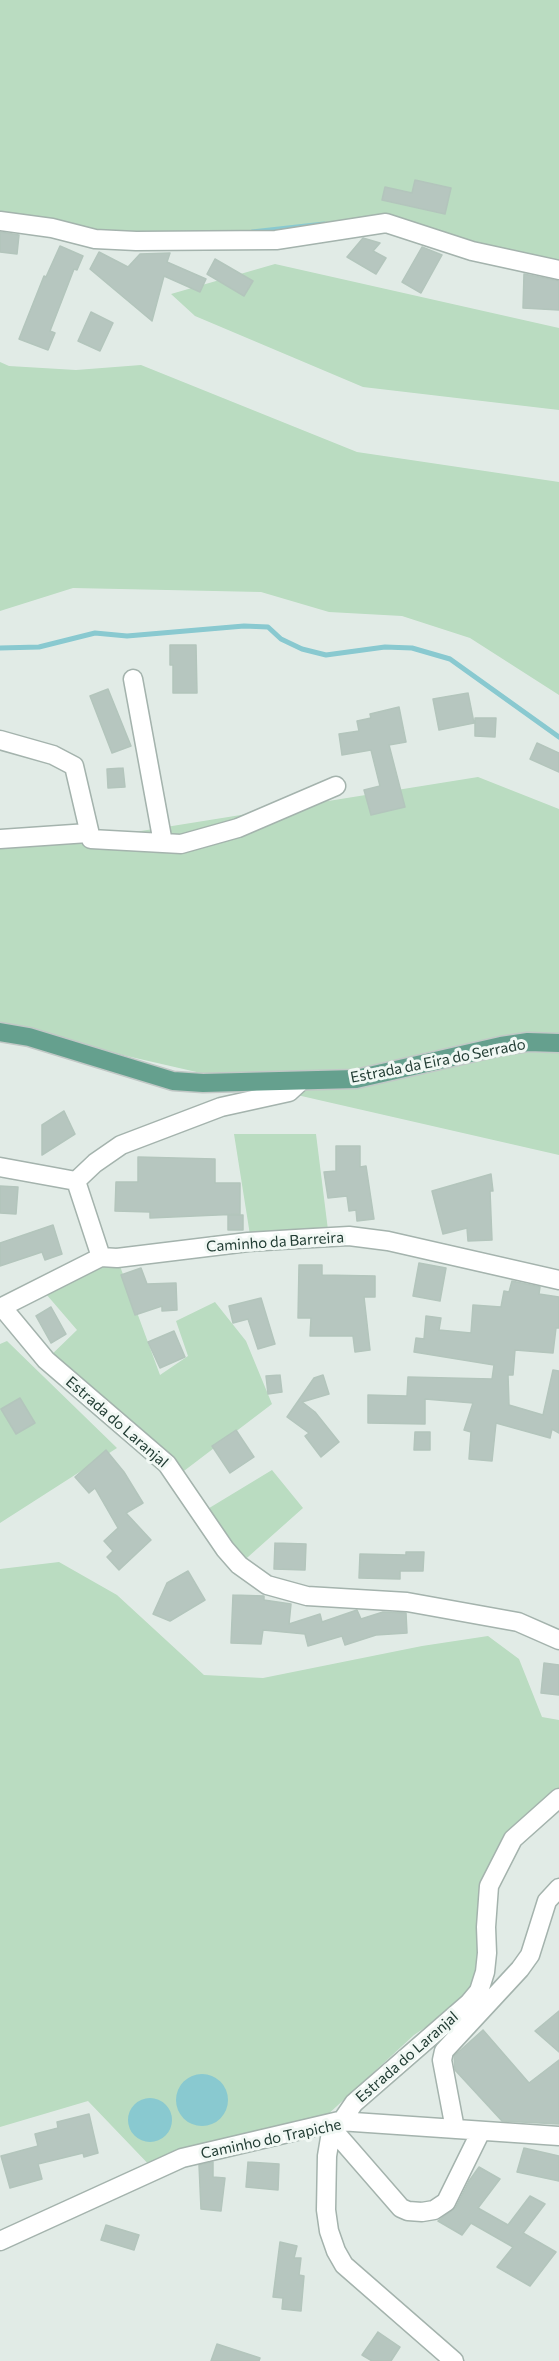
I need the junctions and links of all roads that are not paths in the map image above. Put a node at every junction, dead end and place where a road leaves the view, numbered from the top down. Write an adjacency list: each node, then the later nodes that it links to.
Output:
1 (0, 221): 2 (street)
2 (559, 270)
3 (133, 680): 8 (street)
4 (0, 740): 6 (street)
5 (336, 786): 8 (street)
6 (88, 833): 7 (street); 8 (street)
7 (0, 839)
8 (164, 843)
9 (0, 1032): 11 (main road, Estrada da Eira do Serrado)
10 (559, 1043): 11 (main road, Estrada da Eira do Serrado)
11 (300, 1081): 13 (street)
12 (0, 1167): 13 (street)
13 (76, 1181): 14 (street)
14 (101, 1257): 15 (street, Caminho da Barreira); 16 (street, Caminho da Barreira)
15 (559, 1280)
16 (1, 1308): 17 (street, Estrada do Laranjal)
17 (559, 1640)
18 (559, 1798): 20 (street, Estrada do Laranjal)
19 (559, 1888): 21 (street)
20 (337, 2126): 21 (street, Caminho do Trapiche); 22 (street); 24 (street, Caminho do Trapiche); 25 (street, Estrada do Laranjal)
21 (455, 2129): 22 (street, Caminho do Trapiche)
22 (481, 2131): 23 (street, Caminho do Trapiche)
23 (559, 2136)
24 (0, 2241)
25 (454, 2361)

